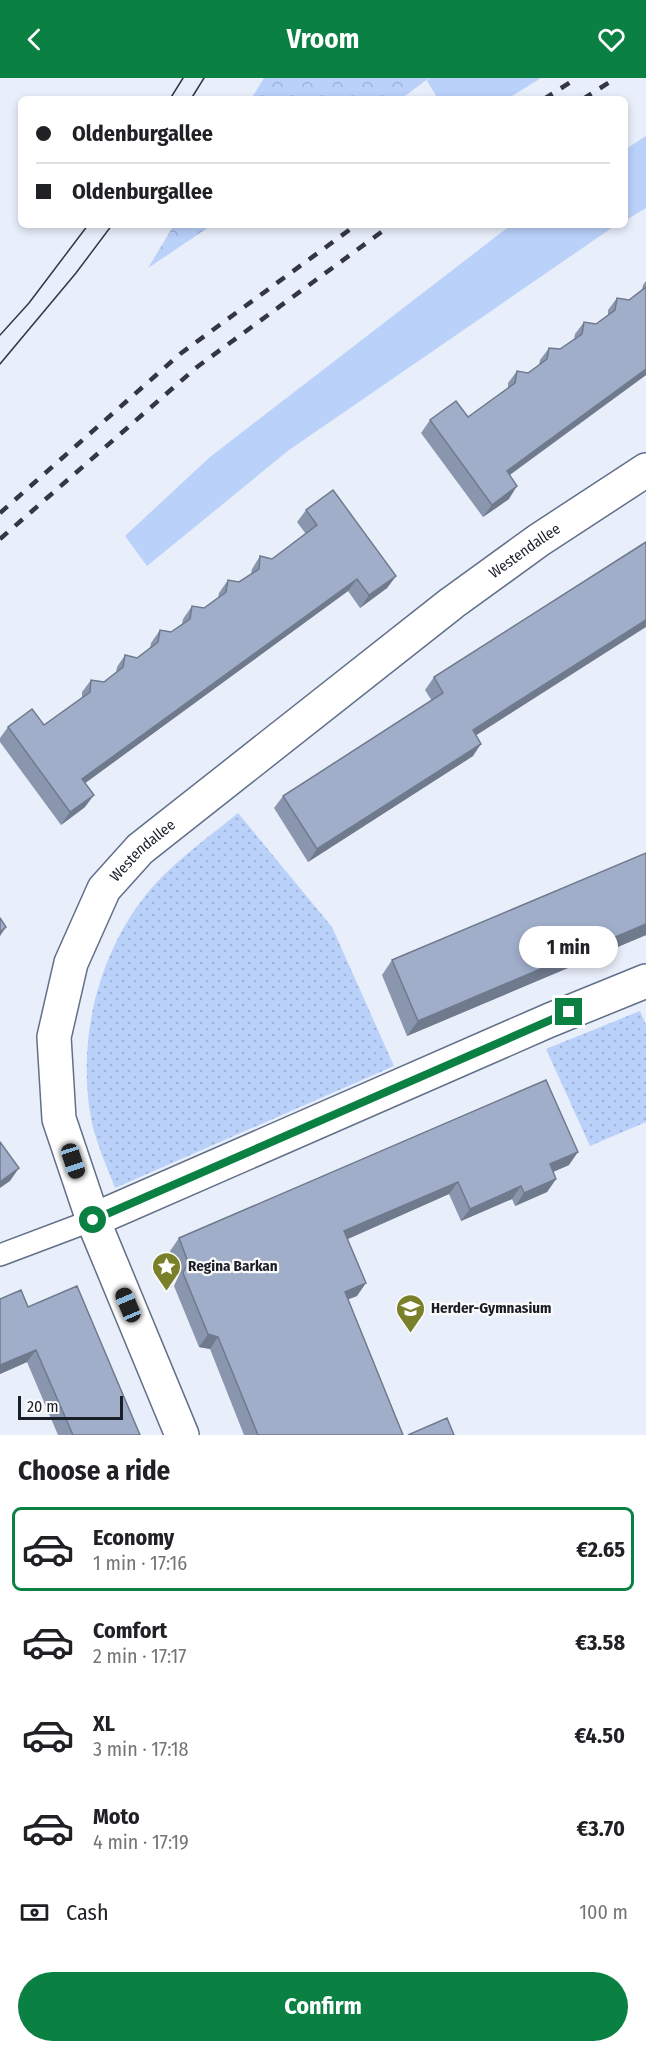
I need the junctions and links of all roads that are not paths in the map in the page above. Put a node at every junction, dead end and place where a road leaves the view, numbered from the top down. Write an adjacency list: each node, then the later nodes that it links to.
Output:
1 (646, 470): 3 (street, Westendallee)
2 (646, 981): 3 (street)
3 (93, 1220): 4 (lane); 5 (street, Westendallee)
4 (0, 1255)
5 (182, 1435)

